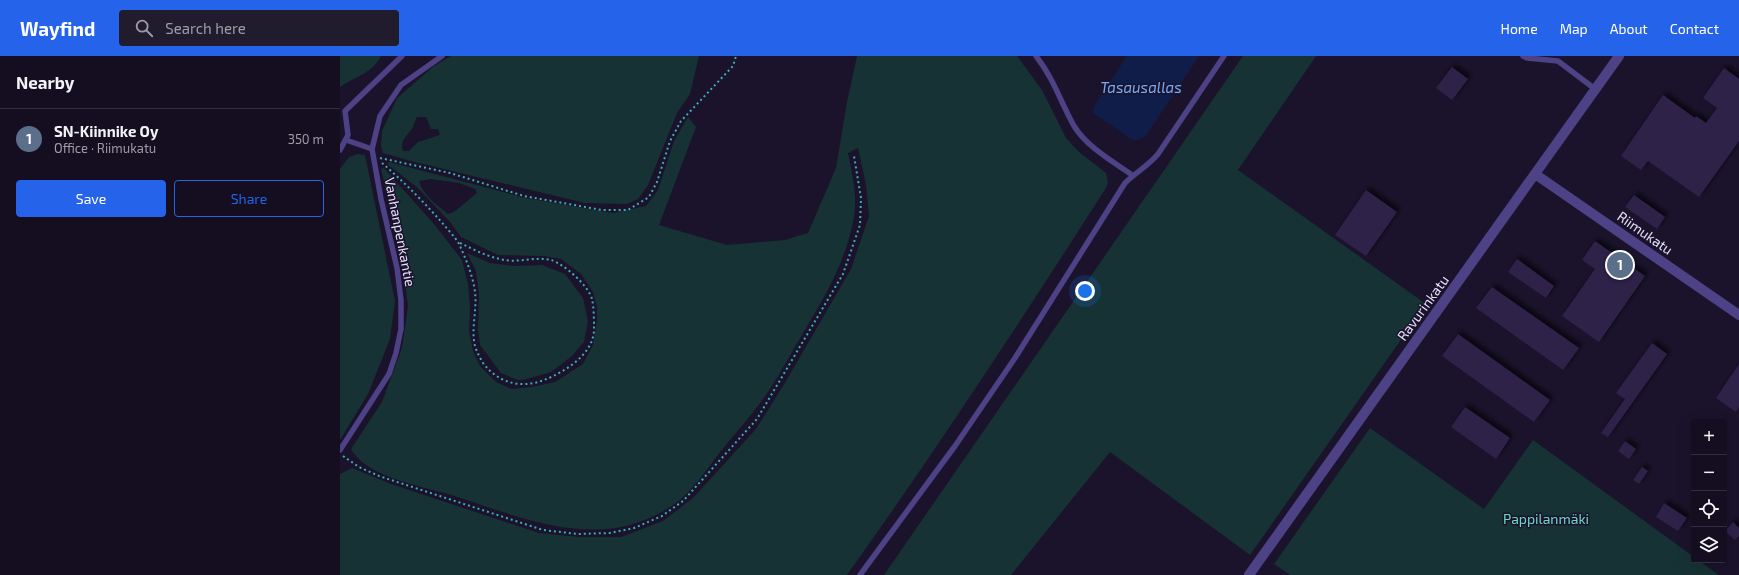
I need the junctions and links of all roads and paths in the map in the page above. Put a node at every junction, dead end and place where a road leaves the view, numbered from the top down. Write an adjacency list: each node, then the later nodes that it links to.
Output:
1 (402, 56): 9 (lane)
2 (736, 56): 12 (path)
3 (1036, 56): 15 (lane)
4 (1224, 56): 15 (lane)
5 (1523, 56): 8 (lane)
6 (1619, 56): 8 (street, Ravurinkatu)
7 (439, 57): 10 (lane, Vanhanpenkantie)
8 (1596, 89): 14 (street, Ravurinkatu)
9 (346, 140): 10 (lane); 11 (lane)
10 (372, 148): 12 (lane, Vanhanpenkantie)
11 (340, 150)
12 (373, 156): 16 (path); 18 (lane, Vanhanpenkantie)
13 (854, 156): 19 (path)
14 (1536, 174): 17 (street, Riimukatu); 21 (street, Ravurinkatu)
15 (1132, 175): 20 (lane)
16 (458, 242): 16 (path)
17 (1739, 315)
18 (340, 450)
19 (340, 453)
20 (860, 575)
21 (1249, 575)

